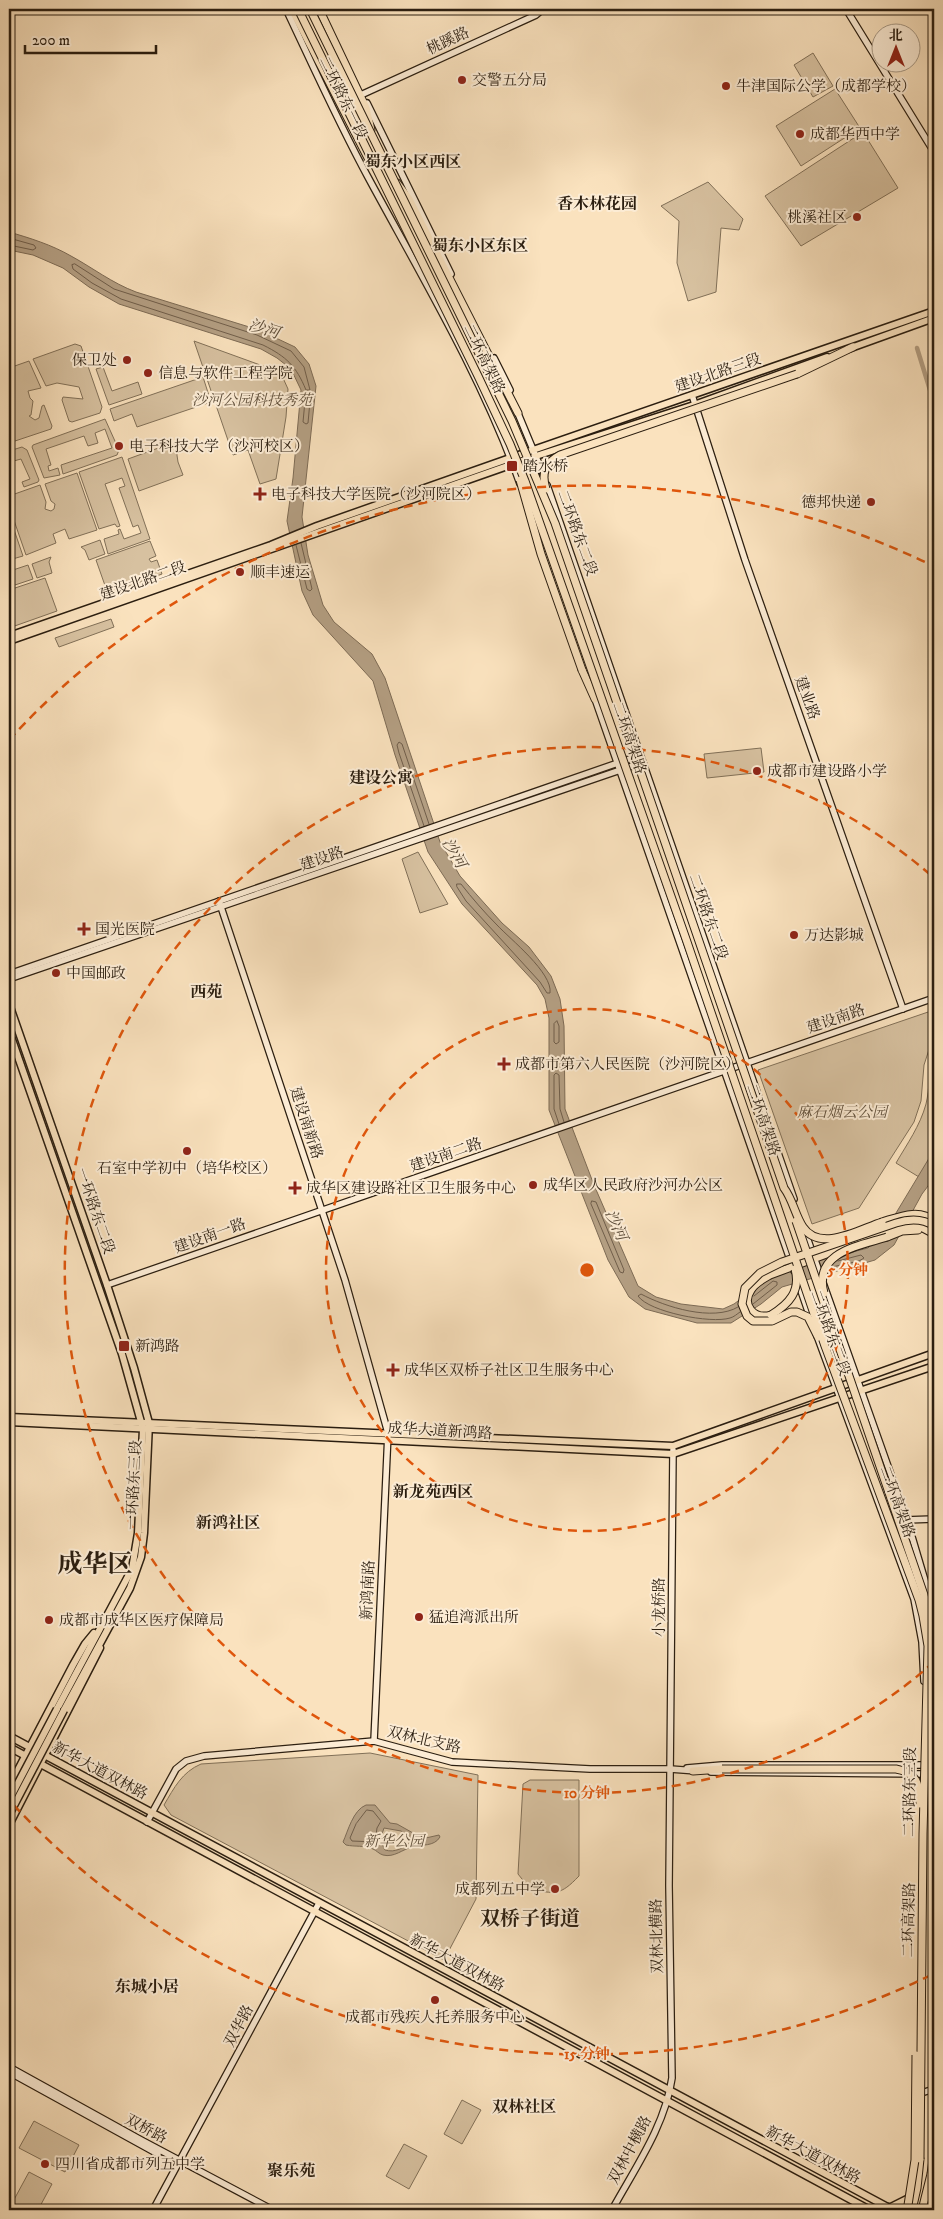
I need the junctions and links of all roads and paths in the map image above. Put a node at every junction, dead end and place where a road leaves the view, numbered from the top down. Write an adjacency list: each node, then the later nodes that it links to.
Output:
1 (286, 9): 21 (street, 二环路东一段)
2 (292, 9): 11 (highway, bridge)
3 (298, 9): 11 (highway, 二环高架路, bridge)
4 (310, 9): 9 (highway, 二环高架路, bridge)
5 (320, 9): 8 (street, 二环路东一段); 9 (highway, bridge)
6 (543, 9): 8 (street, 桃蹊路)
7 (846, 9): 10 (street)
8 (363, 94): 18 (street, 二环路东一段)
9 (373, 137): 12 (highway, 二环高架路, bridge)
10 (934, 152)
11 (380, 176): 19 (highway, 二环高架路, bridge)
12 (393, 178): 18 (highway, bridge); 23 (highway, 二环高架路, bridge)
13 (934, 311): 16 (main road, 建设北路三段)
14 (934, 318): 15 (main road, 建设北路三段)
15 (853, 347): 17 (main road, 建设北路三段); 23 (highway, bridge)
16 (692, 395): 17 (street, 建业路); 20 (main road, 建设北路三段)
17 (694, 404): 20 (main road, 建设北路三段); 36 (street, 建业路)
18 (518, 413): 20 (street, 二环路东一段)
19 (512, 448): 26 (highway, bridge); 46 (highway, 二环高架路, bridge)
20 (535, 453): 21 (main road, 建设北路三段); 22 (main road, 建设北路三段); 27 (street, 二环路东二段)
21 (510, 458): 22 (street, 二环路东一段); 24 (main road, 建设北路二段)
22 (513, 465): 25 (main road, 建设北路二段); 26 (street, 二环路东二段)
23 (555, 523): 41 (highway, 二环高架路, bridge)
24 (9, 636)
25 (9, 641)
26 (595, 699): 29 (street, 二环路东二段)
27 (640, 755): 28 (street, 二环路东二段); 29 (street, 建设路)
28 (642, 762): 30 (street, 建设路); 38 (street, 二环路东二段)
29 (617, 763): 30 (street, 二环路东二段); 31 (street, 建设路)
30 (620, 770): 31 (street, 建设路); 39 (street, 二环路东二段)
31 (220, 904): 32 (street, 建设路); 33 (street, 建设路); 42 (street, 建设南新路)
32 (9, 974)
33 (9, 979)
34 (934, 998): 36 (street, 建设南路)
35 (9, 1004): 47 (main road, 一环路东二段)
36 (903, 1009): 38 (street, 建设南路)
37 (9, 1031): 58 (main road, 一环路东二段)
38 (746, 1064): 39 (street, 建设南路); 52 (street, 二环路东二段)
39 (726, 1071): 40 (street, 建设南路); 53 (street, 二环路东二段, bridge)
40 (550, 1132): 42 (street, 建设南二路)
41 (784, 1188): 43 (highway, bridge); 48 (highway, 二环高架路, bridge)
42 (322, 1211): 47 (street, 建设南一路); 59 (street, 建设南新路)
43 (934, 1221)
44 (934, 1226): 49 (highway, bridge)
45 (934, 1235): 46 (highway, bridge); 48 (highway, bridge)
46 (791, 1247): 49 (highway, 二环高架路, bridge)
47 (108, 1285): 58 (main road, 一环路东二段)
48 (829, 1318): 67 (highway, 二环高架路, bridge)
49 (825, 1346): 87 (highway, 二环高架路, bridge)
50 (934, 1354): 52 (main road, 成华大道新鸿路)
51 (934, 1366): 54 (main road, 成华大道新鸿路)
52 (856, 1380): 53 (main road, 成华大道新鸿路); 54 (street, 二环路东二段)
53 (836, 1388): 55 (street, 二环路东三段); 60 (main road, 成华大道新鸿路)
54 (860, 1392): 55 (main road, 成华大道新鸿路); 63 (street)
55 (839, 1398): 61 (main road, 成华大道新鸿路); 64 (street, 二环路东三段)
56 (9, 1416): 58 (main road, 成华大道新鸿路)
57 (9, 1422): 58 (main road, 成华大道新鸿路)
58 (146, 1426): 59 (main road, 成华大道新鸿路); 66 (main road, 一环路东三段)
59 (388, 1437): 60 (main road, 成华大道新鸿路); 61 (main road, 成华大道新鸿路); 70 (street, 新鸿南路)
60 (673, 1446): 61 (street, 小龙桥路)
61 (673, 1454): 78 (street, 小龙桥路)
62 (934, 1519): 63 (street)
63 (907, 1520): 64 (street); 65 (street)
64 (885, 1521): 77 (street, 二环路东三段)
65 (934, 1610)
66 (107, 1622): 68 (main road); 72 (main road); 74 (main road)
67 (934, 1640)
68 (61, 1709): 82 (main road, bridge); 84 (main road, bridge)
69 (9, 1736): 72 (main road, 新华大道双林路)
70 (374, 1741): 78 (street, 双林北支路); 83 (street, 双林北支路)
71 (9, 1747): 73 (main road, 新华大道双林路)
72 (29, 1747): 73 (main road); 74 (main road, 新华大道双林路)
73 (25, 1756): 75 (main road, 新华大道双林路); 81 (main road)
74 (45, 1756): 75 (main road); 83 (main road, 新华大道双林路)
75 (41, 1764): 85 (main road, 新华大道双林路); 86 (main road)
76 (934, 1764): 77 (street); 80 (street)
77 (922, 1765): 78 (street); 80 (street, 二环路东三段)
78 (670, 1769): 79 (street); 94 (street, 双林北横路)
79 (693, 1771): 80 (street); 87 (highway, bridge)
80 (922, 1774): 95 (street, 二环路东三段)
81 (9, 1786)
82 (9, 1800)
83 (152, 1813): 85 (street, 双林北支路); 88 (main road, 新华大道双林路)
84 (9, 1815)
85 (147, 1822): 89 (main road, 新华大道双林路)
86 (9, 1825)
87 (923, 1834): 103 (highway, 二环高架路, bridge)
88 (318, 1903): 89 (street, 双华路); 94 (main road, 新华大道双林路)
89 (314, 1911): 97 (main road, 新华大道双林路); 100 (street, 双华路)
90 (934, 1988): 99 (highway, bridge)
91 (9, 2067): 100 (street, 双桥路)
92 (9, 2072): 100 (street, 双桥路)
93 (934, 2089): 95 (street)
94 (670, 2092): 97 (street, 双林北横路); 102 (main road, 新华大道双林路)
95 (918, 2094): 98 (street, 二环路东三段)
96 (934, 2097): 98 (street)
97 (668, 2102): 107 (street, 双林中横路); 108 (main road, 新华大道双林路)
98 (918, 2102): 101 (street, 二环路东三段)
99 (934, 2155): 110 (highway, bridge)
100 (179, 2162): 104 (street, 双华路); 105 (street, 双桥路); 106 (street, 双桥路)
101 (915, 2189): 102 (main road); 103 (street, 二环路东三段)
102 (886, 2207): 109 (main road, 新华大道双林路)
103 (909, 2209)
104 (153, 2210)
105 (266, 2210)
106 (274, 2210)
107 (612, 2210)
108 (870, 2210)
109 (893, 2210)
110 (923, 2210)

